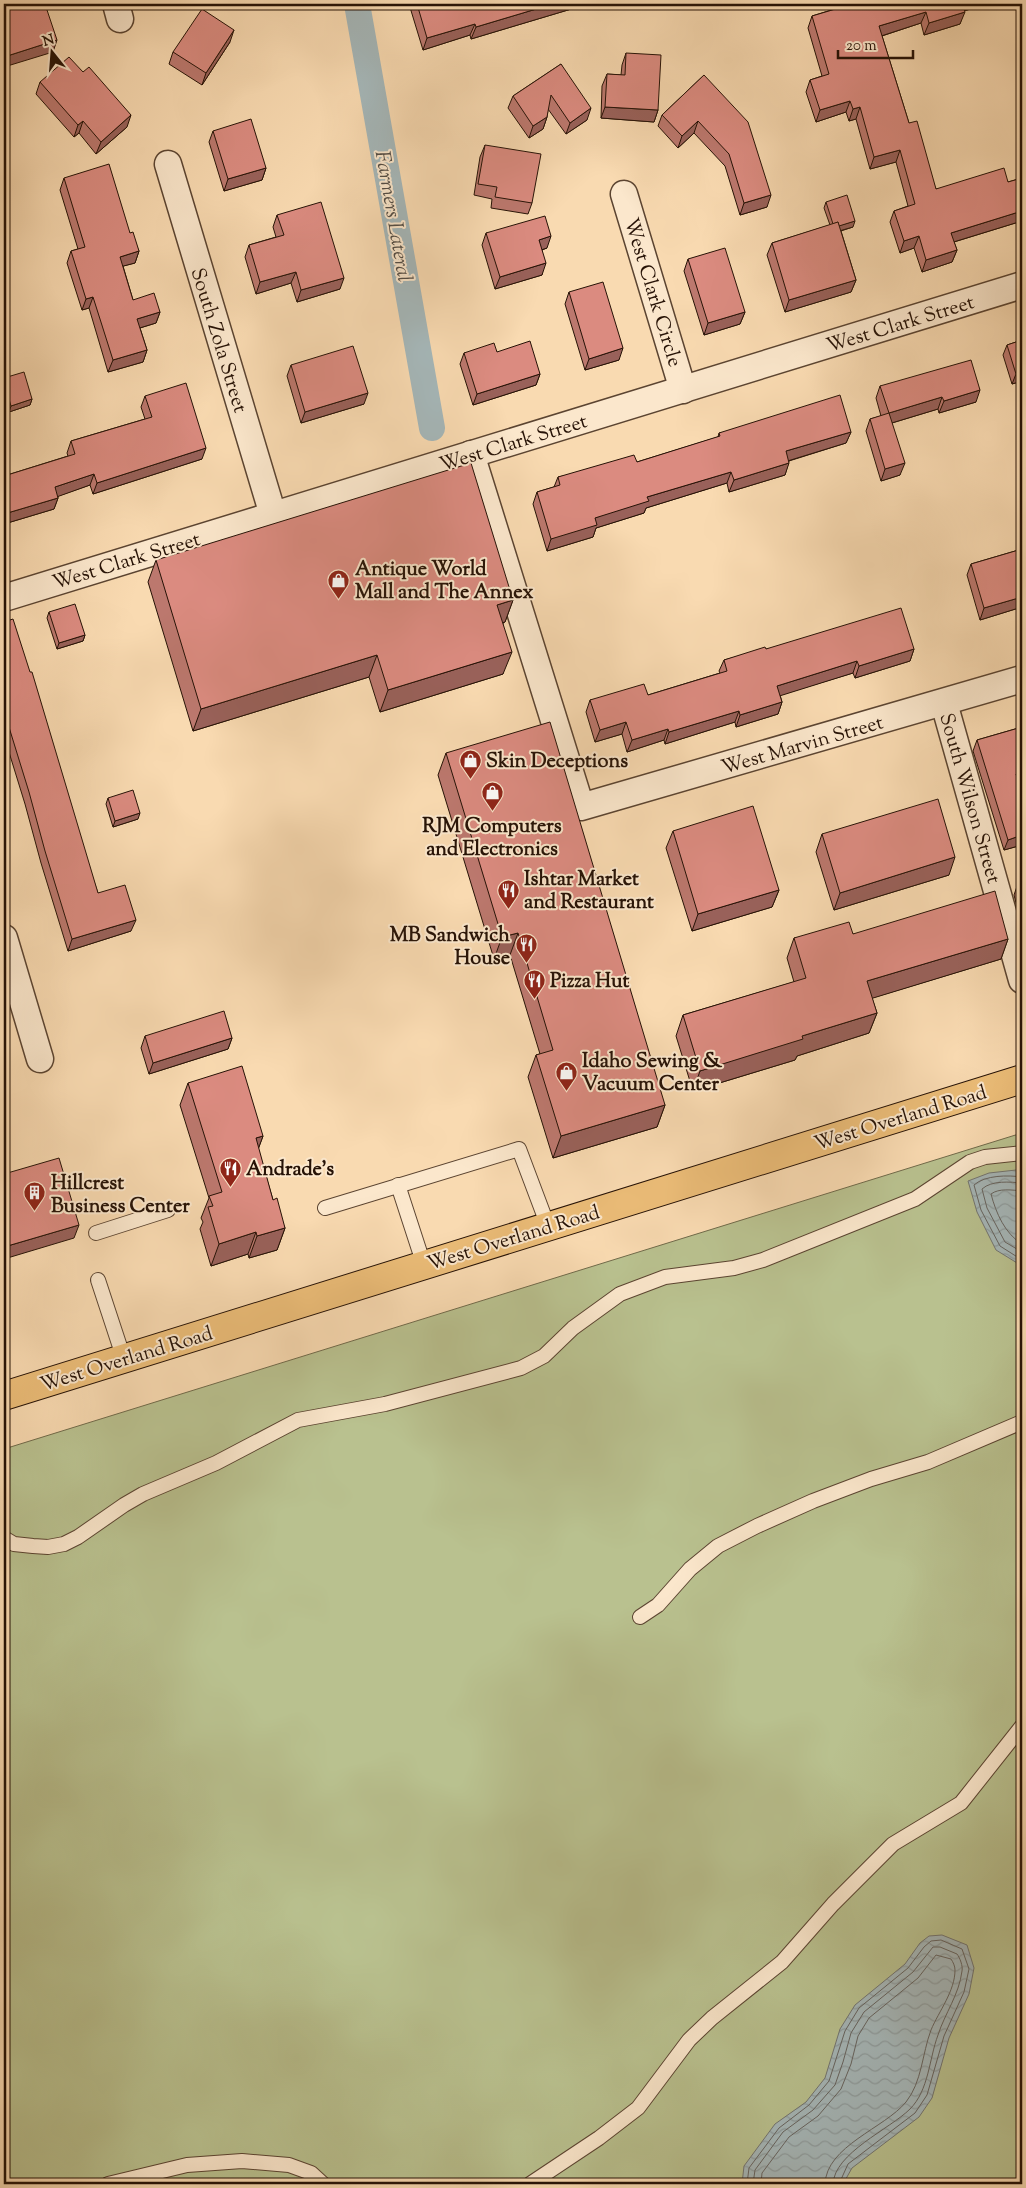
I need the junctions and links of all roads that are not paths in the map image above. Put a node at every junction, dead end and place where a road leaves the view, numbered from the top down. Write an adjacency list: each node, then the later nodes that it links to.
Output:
1 (168, 164): 6 (street, South Zola Street)
2 (624, 194): 4 (street, West Clark Circle)
3 (1022, 285): 4 (street, West Clark Street)
4 (683, 390): 5 (street, West Clark Street)
5 (471, 454): 6 (street, West Clark Street); 9 (street, West Marvin Street)
6 (273, 515): 7 (street, West Clark Street)
7 (4, 598)
8 (1022, 680): 9 (street, West Marvin Street)
9 (944, 703): 11 (street, South Wilson Street)
10 (5, 948): 12 (street)
11 (1022, 980)
12 (40, 1059)
13 (1022, 1079): 18 (main road, West Overland Road)
14 (1022, 1153): 25 (lane)
15 (398, 1185): 16 (lane); 18 (lane); 20 (lane)
16 (325, 1208)
17 (168, 1210): 19 (lane)
18 (548, 1226): 20 (main road, West Overland Road)
19 (96, 1233)
20 (424, 1265): 22 (main road, West Overland Road)
21 (98, 1280): 22 (lane)
22 (124, 1359): 23 (main road, West Overland Road)
23 (4, 1396)
24 (1022, 1422): 26 (lane)
25 (4, 1538)
26 (640, 1617)
27 (1022, 1726): 30 (lane)
28 (108, 2184): 29 (lane)
29 (323, 2184)
30 (530, 2184)

